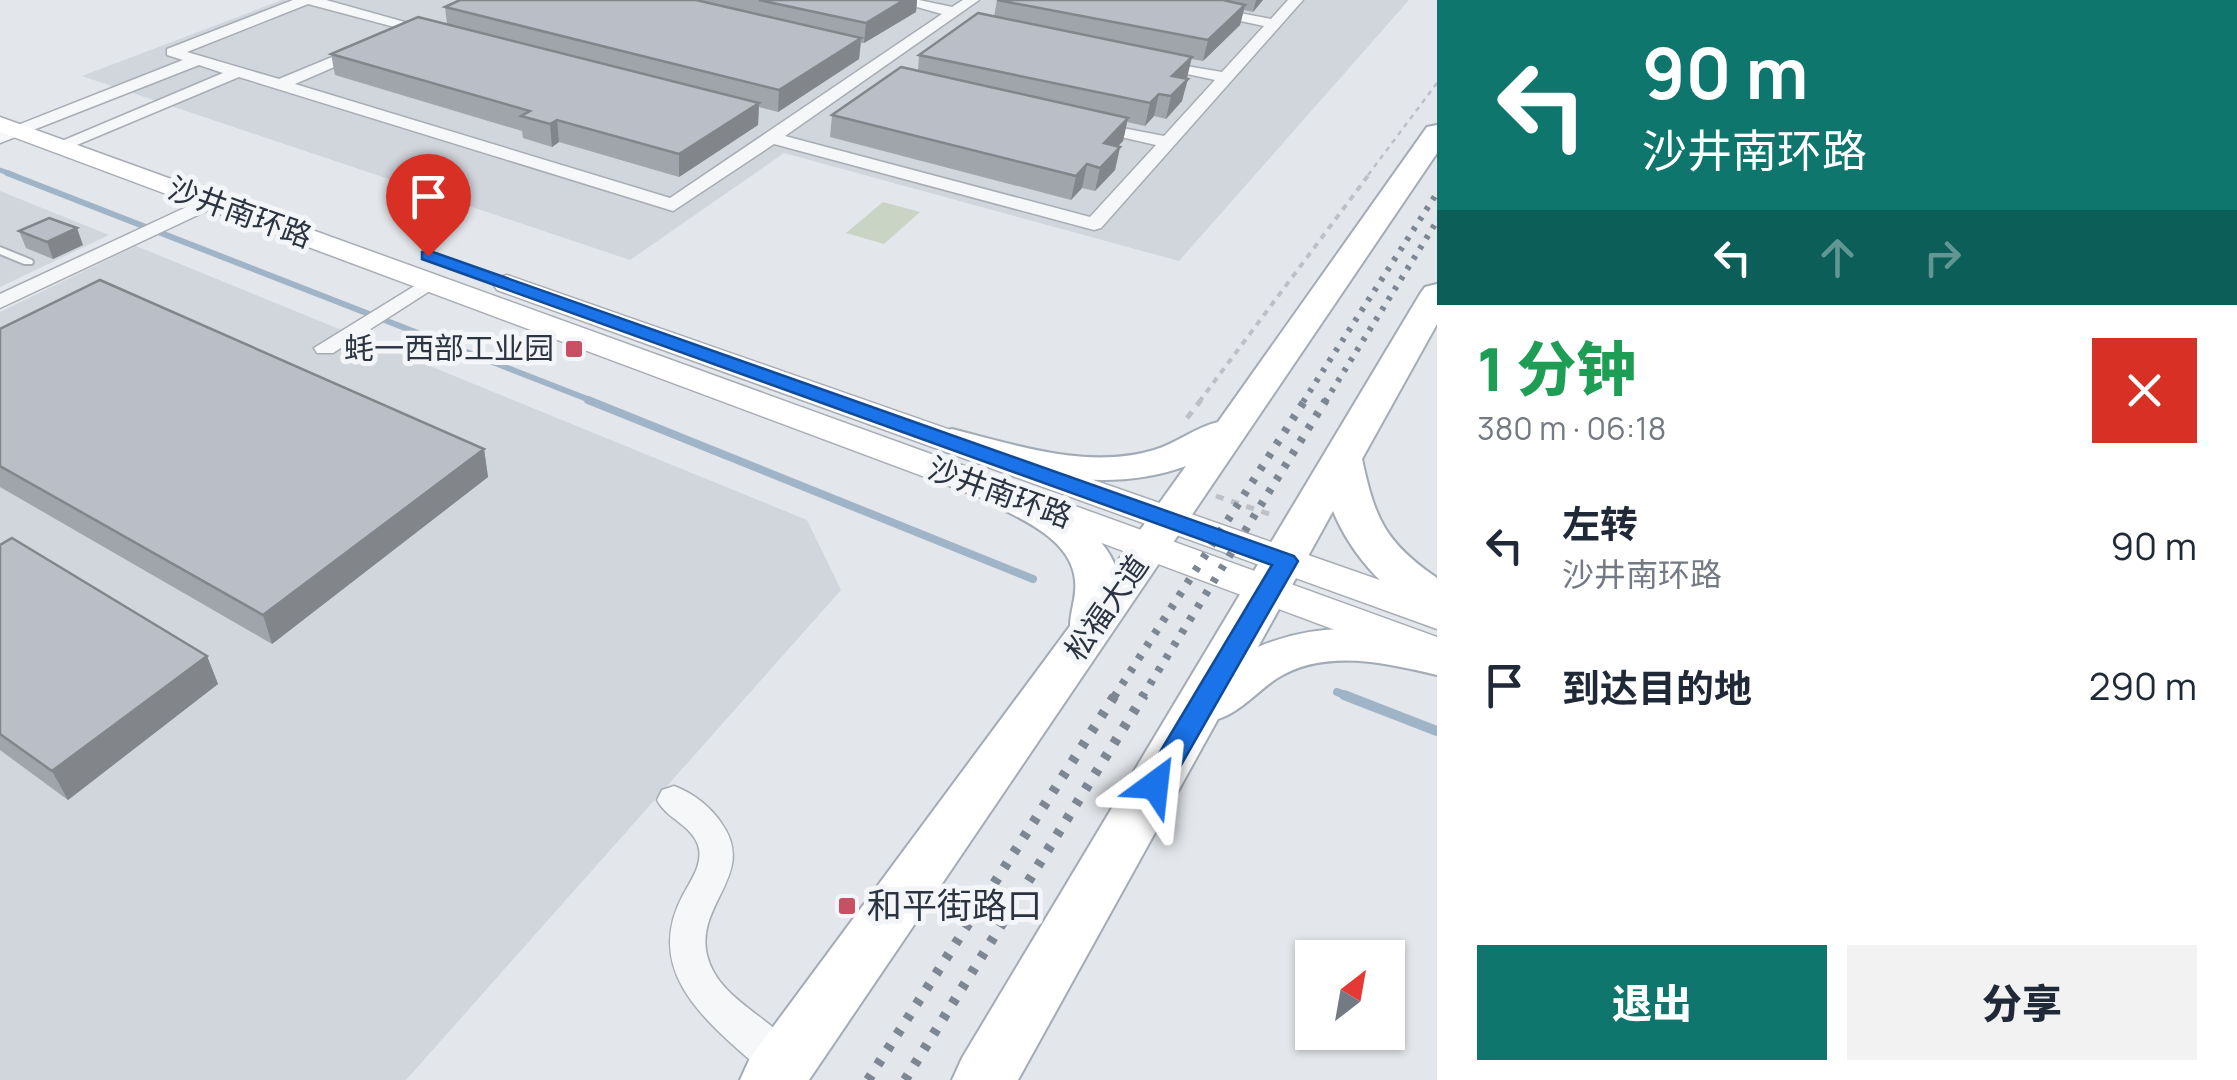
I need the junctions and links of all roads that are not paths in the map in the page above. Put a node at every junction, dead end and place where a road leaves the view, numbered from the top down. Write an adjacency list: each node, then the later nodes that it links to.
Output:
1 (308, 0): 9 (street); 12 (street)
2 (899, 0): 7 (street)
3 (972, 0): 7 (street)
4 (1149, 0): 8 (street)
5 (1296, 0): 8 (street)
6 (446, 14): 9 (street)
7 (954, 18): 14 (street)
8 (1275, 24): 16 (street)
9 (415, 27): 10 (street); 17 (street)
10 (452, 37)
11 (1132, 58): 16 (street)
12 (198, 60): 13 (street); 21 (street)
13 (238, 72): 17 (street); 21 (street)
14 (866, 73): 15 (street); 20 (street)
15 (885, 77)
16 (1226, 78): 23 (street)
17 (279, 85): 20 (street)
18 (0, 102): 21 (main road, 沙井南环路)
19 (1074, 120): 23 (street)
20 (772, 129): 23 (street)
21 (36, 132): 24 (main road, 沙井南环路); 32 (main road, 沙井南环路)
22 (1437, 133): 31 (main road, 松福大道)
23 (1168, 142)
24 (210, 202): 27 (main road, 沙井南环路); 29 (street)
25 (0, 250): 26 (lane)
26 (28, 262)
27 (428, 283): 30 (street); 34 (main road, 沙井南环路)
28 (1437, 294): 33 (main road)
29 (0, 302)
30 (325, 348)
31 (1238, 420): 32 (main road); 35 (main road, 松福大道)
32 (952, 442): 35 (main road, 沙井南环路)
33 (1344, 460): 36 (main road); 37 (main road)
34 (1004, 494): 35 (main road, 沙井南环路); 39 (main road)
35 (1160, 533): 36 (main road, 沙井南环路); 39 (main road, 松福大道)
36 (1276, 556): 38 (main road, 沙井南环路); 40 (main road, 沙井南环路); 41 (main road)
37 (1437, 600)
38 (1437, 615)
39 (1087, 636): 43 (main road, 松福大道)
40 (1437, 656): 41 (main road)
41 (1193, 720): 44 (main road)
42 (674, 800): 43 (street)
43 (778, 1072)
44 (984, 1080)

